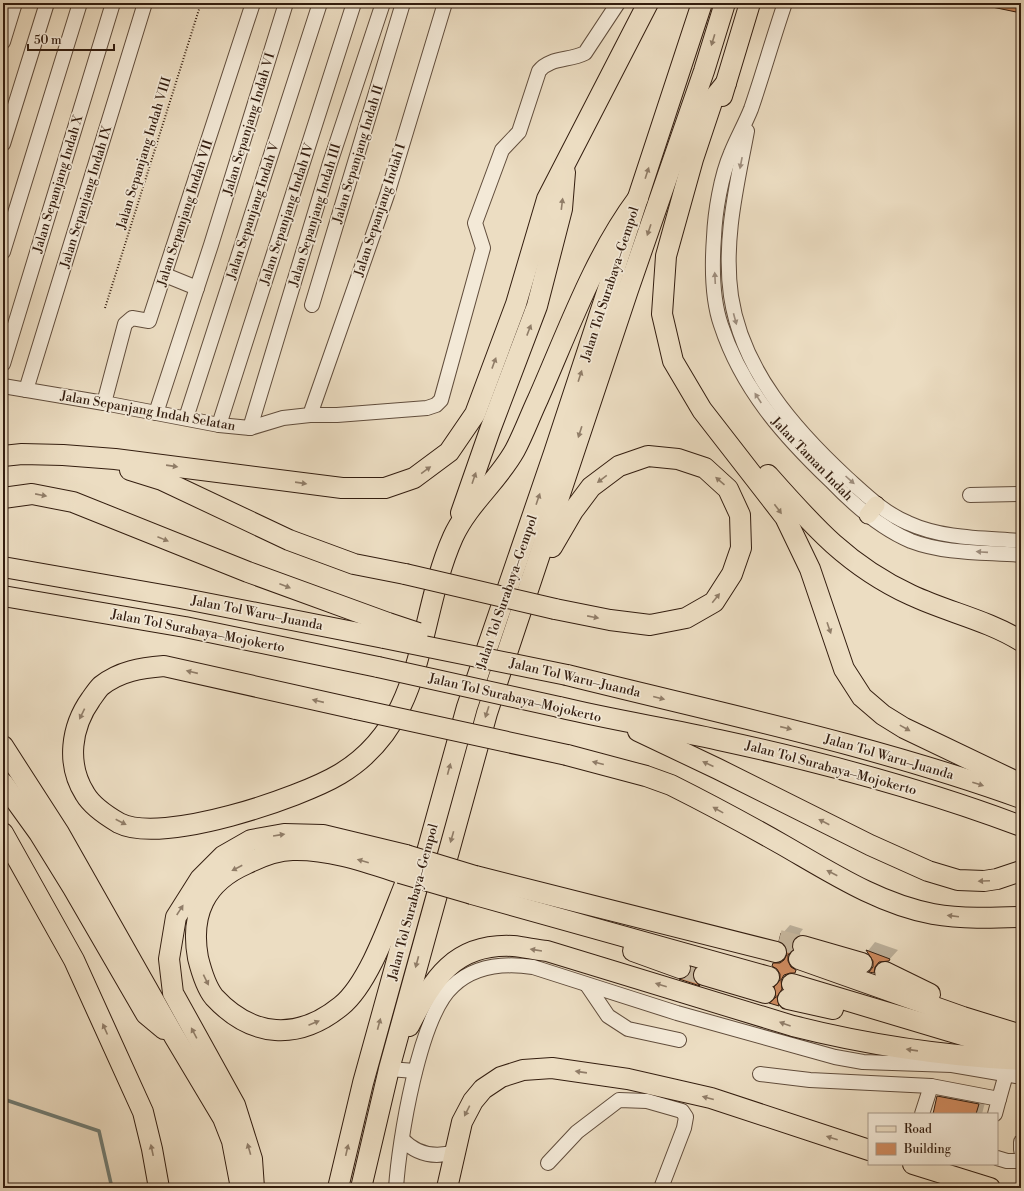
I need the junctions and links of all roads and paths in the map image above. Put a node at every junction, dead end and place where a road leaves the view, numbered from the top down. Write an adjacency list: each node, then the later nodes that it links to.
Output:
1 (15, 3): 20 (street)
2 (47, 3): 22 (street)
3 (80, 3): 25 (street)
4 (113, 3): 30 (street, Jalan Sepanjang Indah X)
5 (145, 3): 32 (street, Jalan Sepanjang Indah IX)
6 (201, 3): 29 (path, Jalan Sepanjang Indah VIII)
7 (253, 3): 26 (street, Jalan Sepanjang Indah VII)
8 (286, 3): 27 (street, Jalan Sepanjang Indah VI)
9 (320, 3): 36 (street, Jalan Sepanjang Indah V)
10 (354, 3): 37 (street, Jalan Sepanjang Indah IV)
11 (383, 3): 38 (street, Jalan Sepanjang Indah III)
12 (404, 3): 28 (street, Jalan Sepanjang Indah II)
13 (445, 3): 35 (street, Jalan Sepanjang Indah I)
14 (618, 3): 35 (street, Jalan Sepanjang Indah Selatan)
15 (648, 3): 23 (highway)
16 (702, 3): 24 (highway, Jalan Tol Surabaya–Gempol, one-way to 16)
17 (725, 3): 50 (highway, Jalan Tol Surabaya–Gempol, one-way to 50)
18 (750, 3): 21 (highway)
19 (785, 3): 44 (street, Jalan Taman Indah)
20 (3, 42)
21 (726, 83): 52 (highway); 56 (highway, one-way to 56)
22 (3, 144)
23 (567, 160): 39 (highway, one-way to 23); 46 (highway, one-way to 23)
24 (638, 198): 46 (highway); 58 (highway, Jalan Tol Surabaya–Gempol, one-way to 24)
25 (3, 252)
26 (165, 275): 27 (street); 33 (street, Jalan Sepanjang Indah VII)
27 (197, 288): 34 (street, Jalan Sepanjang Indah VI)
28 (312, 306)
29 (105, 308)
30 (3, 364)
31 (3, 386): 32 (street, Jalan Sepanjang Indah Selatan)
32 (26, 390): 33 (street, Jalan Sepanjang Indah Selatan)
33 (104, 403): 34 (street, Jalan Sepanjang Indah Selatan)
34 (156, 413): 36 (street, Jalan Sepanjang Indah Selatan)
35 (310, 415): 38 (street, Jalan Sepanjang Indah Selatan)
36 (186, 418): 37 (street, Jalan Sepanjang Indah Selatan)
37 (219, 425): 38 (street, Jalan Sepanjang Indah Selatan)
38 (250, 428)
39 (63, 455): 40 (highway); 50 (highway, one-way to 50, bridge)
40 (3, 456)
41 (1021, 494): 42 (street)
42 (970, 495)
43 (3, 498): 51 (highway, one-way to 51)
44 (872, 510): 45 (street, Jalan Taman Indah); 47 (street, Jalan Taman Indah, one-way to 44)
45 (1021, 540)
46 (452, 541): 64 (highway, one-way to 46, bridge)
47 (1021, 555)
48 (3, 567): 51 (highway, Jalan Tol Waru–Juanda)
49 (3, 596): 53 (highway, Jalan Tol Surabaya–Mojokerto, bridge)
50 (518, 622): 79 (highway, Jalan Tol Surabaya–Gempol, one-way to 79)
51 (386, 630): 56 (highway, Jalan Tol Waru–Juanda, one-way to 56, bridge)
52 (1021, 641)
53 (617, 721): 59 (highway, Jalan Tol Surabaya–Mojokerto); 62 (highway, one-way to 53)
54 (3, 746): 74 (highway)
55 (3, 783): 74 (highway)
56 (1010, 784): 57 (highway, Jalan Tol Waru–Juanda)
57 (1021, 798)
58 (439, 807): 61 (highway, one-way to 58); 101 (highway, Jalan Tol Surabaya–Gempol, one-way to 58)
59 (1021, 826)
60 (3, 833): 98 (highway, one-way to 60)
61 (403, 864): 63 (highway, bridge); 100 (highway, one-way to 61)
62 (1021, 871)
63 (473, 885): 65 (highway); 66 (highway)
64 (1021, 917)
65 (579, 924): 68 (highway); 70 (highway)
66 (777, 946)
67 (862, 964): 73 (highway)
68 (680, 968)
69 (885, 972): 73 (highway)
70 (704, 975)
71 (587, 985): 75 (street); 78 (street); 80 (street)
72 (790, 991): 76 (highway)
73 (1012, 1032)
74 (174, 1036): 99 (highway)
75 (679, 1040)
76 (1021, 1053)
77 (1021, 1060): 79 (highway, one-way to 79)
78 (863, 1062): 82 (street); 84 (street)
79 (390, 1064): 80 (street); 102 (highway, Jalan Tol Surabaya–Gempol)
80 (415, 1071): 89 (street)
81 (760, 1074): 84 (street)
82 (1006, 1074): 83 (street); 86 (street)
83 (1021, 1077)
84 (862, 1082): 85 (street)
85 (931, 1086): 86 (street); 87 (street)
86 (999, 1099): 88 (street)
87 (922, 1113)
88 (995, 1113)
89 (402, 1139): 93 (street); 103 (street)
90 (1021, 1142): 92 (street)
91 (868, 1150): 93 (highway, one-way to 93)
92 (1021, 1150)
93 (455, 1152): 104 (highway)
94 (998, 1158): 95 (street)
95 (1021, 1161)
96 (548, 1163): 105 (street)
97 (916, 1165): 106 (highway)
98 (159, 1188)
99 (241, 1188)
100 (254, 1188)
101 (338, 1188)
102 (361, 1188)
103 (396, 1188)
104 (447, 1188)
105 (661, 1188)
106 (990, 1188)

